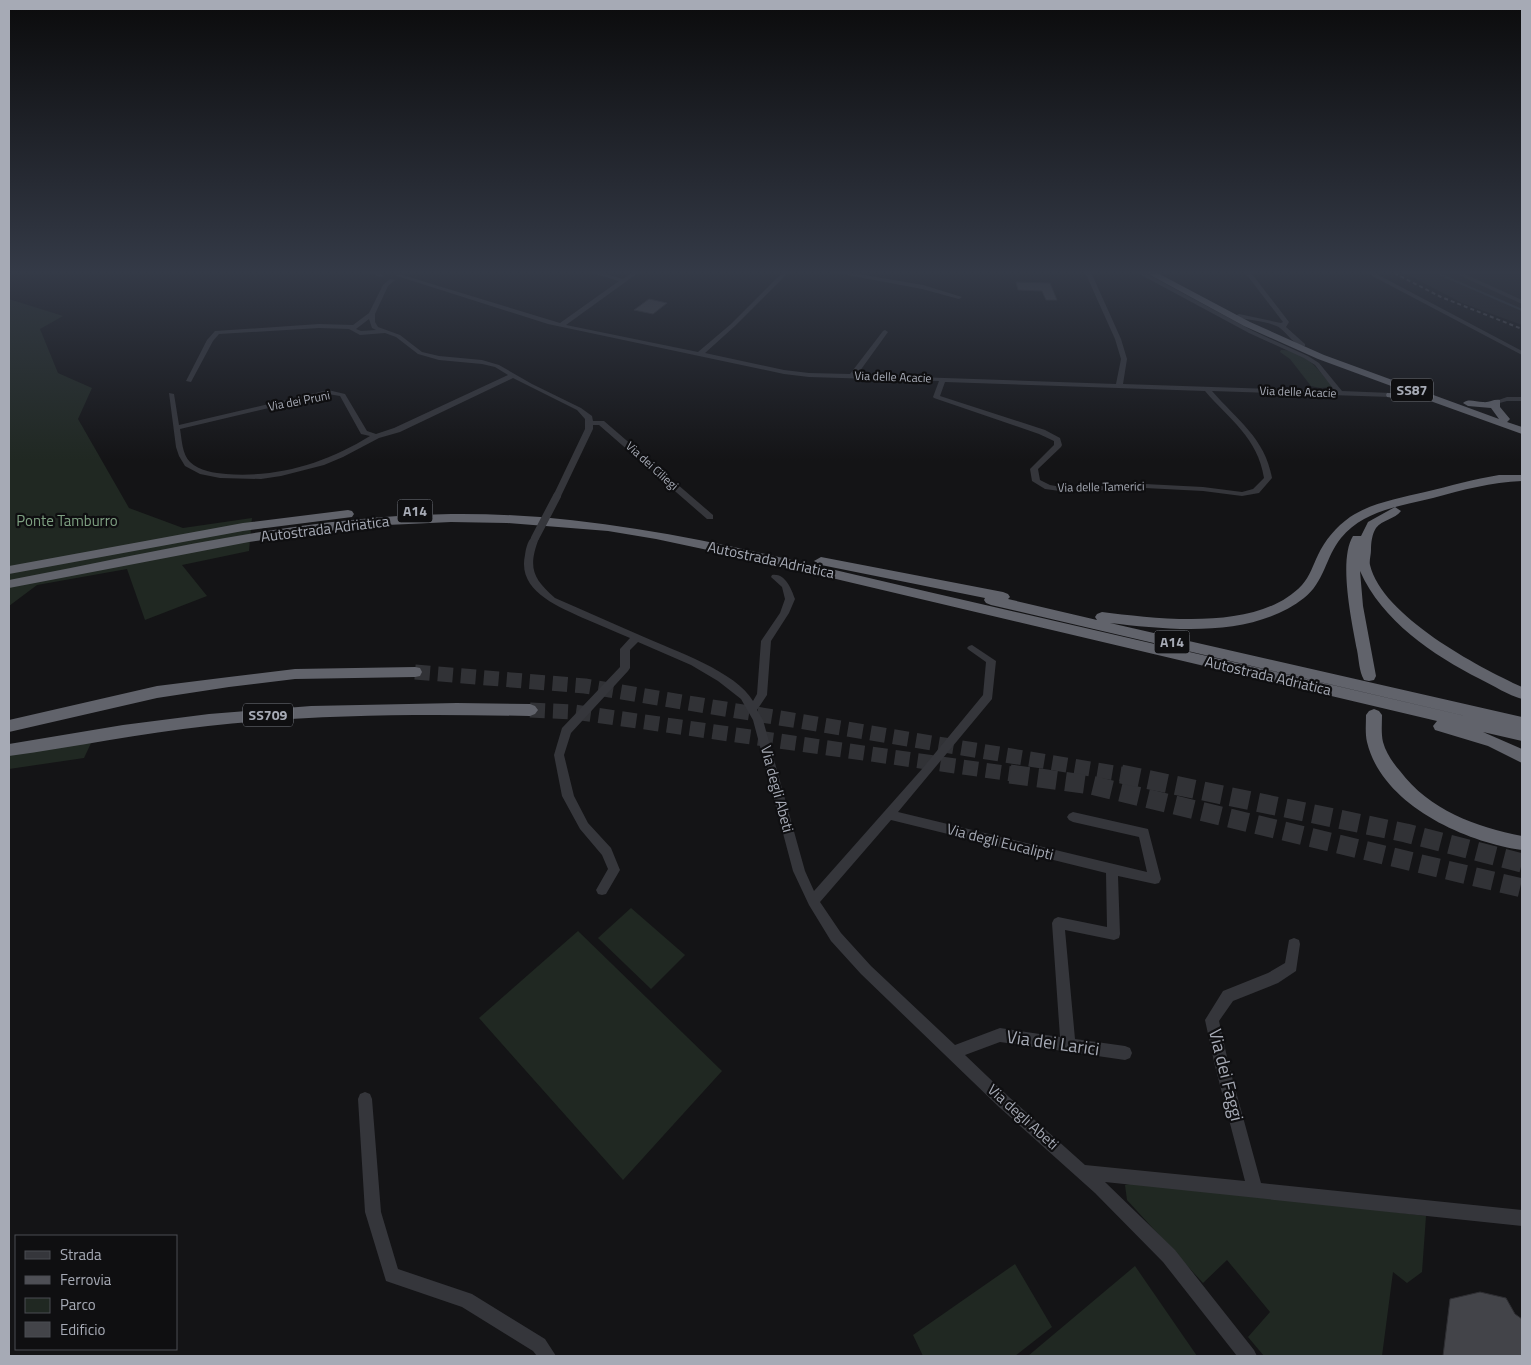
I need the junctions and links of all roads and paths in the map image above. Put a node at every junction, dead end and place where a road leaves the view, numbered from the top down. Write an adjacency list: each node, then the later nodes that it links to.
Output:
1 (216, 334): 19 (street)
2 (390, 334): 16 (street)
3 (602, 334): 14 (street, Via delle Acacie)
4 (723, 334): 14 (street)
5 (884, 334): 17 (street)
6 (1115, 334): 20 (street)
7 (1255, 334): 26 (street)
8 (1267, 334): 15 (highway, SS87)
9 (1278, 334): 12 (highway, SS87)
10 (1289, 334): 12 (street)
11 (1485, 334): 13 (street)
12 (1303, 345): 28 (highway, SS87)
13 (1522, 353)
14 (699, 355): 17 (street, Via delle Acacie)
15 (1363, 372): 27 (highway, SS87); 32 (highway, SS87)
16 (513, 375): 34 (street); 38 (street)
17 (853, 376): 18 (street, Via delle Acacie)
18 (943, 379): 20 (street, Via delle Acacie); 31 (street, Via delle Tamerici)
19 (189, 381)
20 (1119, 386): 21 (street, Via delle Acacie)
21 (1174, 388): 24 (street, Via delle Tamerici)
22 (1207, 389): 23 (street, Via delle Acacie); 24 (street, Via delle Acacie); 31 (street, Via delle Tamerici)
23 (1219, 390): 26 (street, Via delle Acacie); 31 (street)
24 (1200, 393): 31 (street, Via delle Tamerici)
25 (171, 394): 36 (street)
26 (1341, 394): 27 (street, Via delle Acacie)
27 (1391, 395): 32 (highway, SS87)
28 (1452, 399): 30 (highway, SS87); 33 (highway, SS87)
29 (1522, 399): 30 (street)
30 (1496, 402): 33 (highway)
31 (1218, 403)
32 (1460, 407): 37 (highway, SS87)
33 (1506, 419): 35 (highway, SS87)
34 (590, 423): 41 (street, Via dei Ciliegi); 46 (street, Via degli Abeti, bridge)
35 (1522, 426)
36 (176, 428): 38 (street, Via dei Pruni); 38 (street)
37 (1522, 430)
38 (376, 436)
39 (1522, 480): 40 (highway)
40 (1393, 507): 42 (highway); 50 (highway); 51 (highway)
41 (710, 518)
42 (821, 561): 43 (highway, Autostrada Adriatica / A14); 55 (highway, Autostrada Adriatica / A14)
43 (9, 570)
44 (774, 577): 52 (street)
45 (9, 584): 47 (highway, Autostrada Adriatica / A14)
46 (636, 638): 52 (street, Via degli Abeti); 64 (street)
47 (1100, 638): 57 (highway, Autostrada Adriatica / A14); 59 (highway)
48 (972, 648): 60 (street)
49 (415, 672): 56 (highway)
50 (1369, 676)
51 (1522, 693)
52 (753, 708): 65 (street, Via degli Abeti)
53 (530, 710): 58 (highway, SS709)
54 (1374, 714): 62 (highway)
55 (1522, 723)
56 (9, 726)
57 (1522, 735)
58 (9, 750)
59 (1522, 757)
60 (888, 815): 63 (street, Via degli Eucalipti); 65 (street)
61 (1074, 817): 63 (street, Via degli Eucalipti)
62 (1522, 843)
63 (1112, 869): 67 (street)
64 (602, 890)
65 (813, 901): 68 (street, Via degli Abeti)
66 (1294, 944): 72 (street, Via dei Faggi)
67 (1068, 1044): 68 (street, Via dei Larici); 69 (street, Via dei Larici)
68 (953, 1052): 71 (street, Via degli Abeti)
69 (1125, 1053)
70 (365, 1099): 74 (street)
71 (1083, 1172): 72 (street); 75 (street, Via degli Abeti)
72 (1255, 1190): 73 (street)
73 (1522, 1218)
74 (547, 1356)
75 (1248, 1356)

